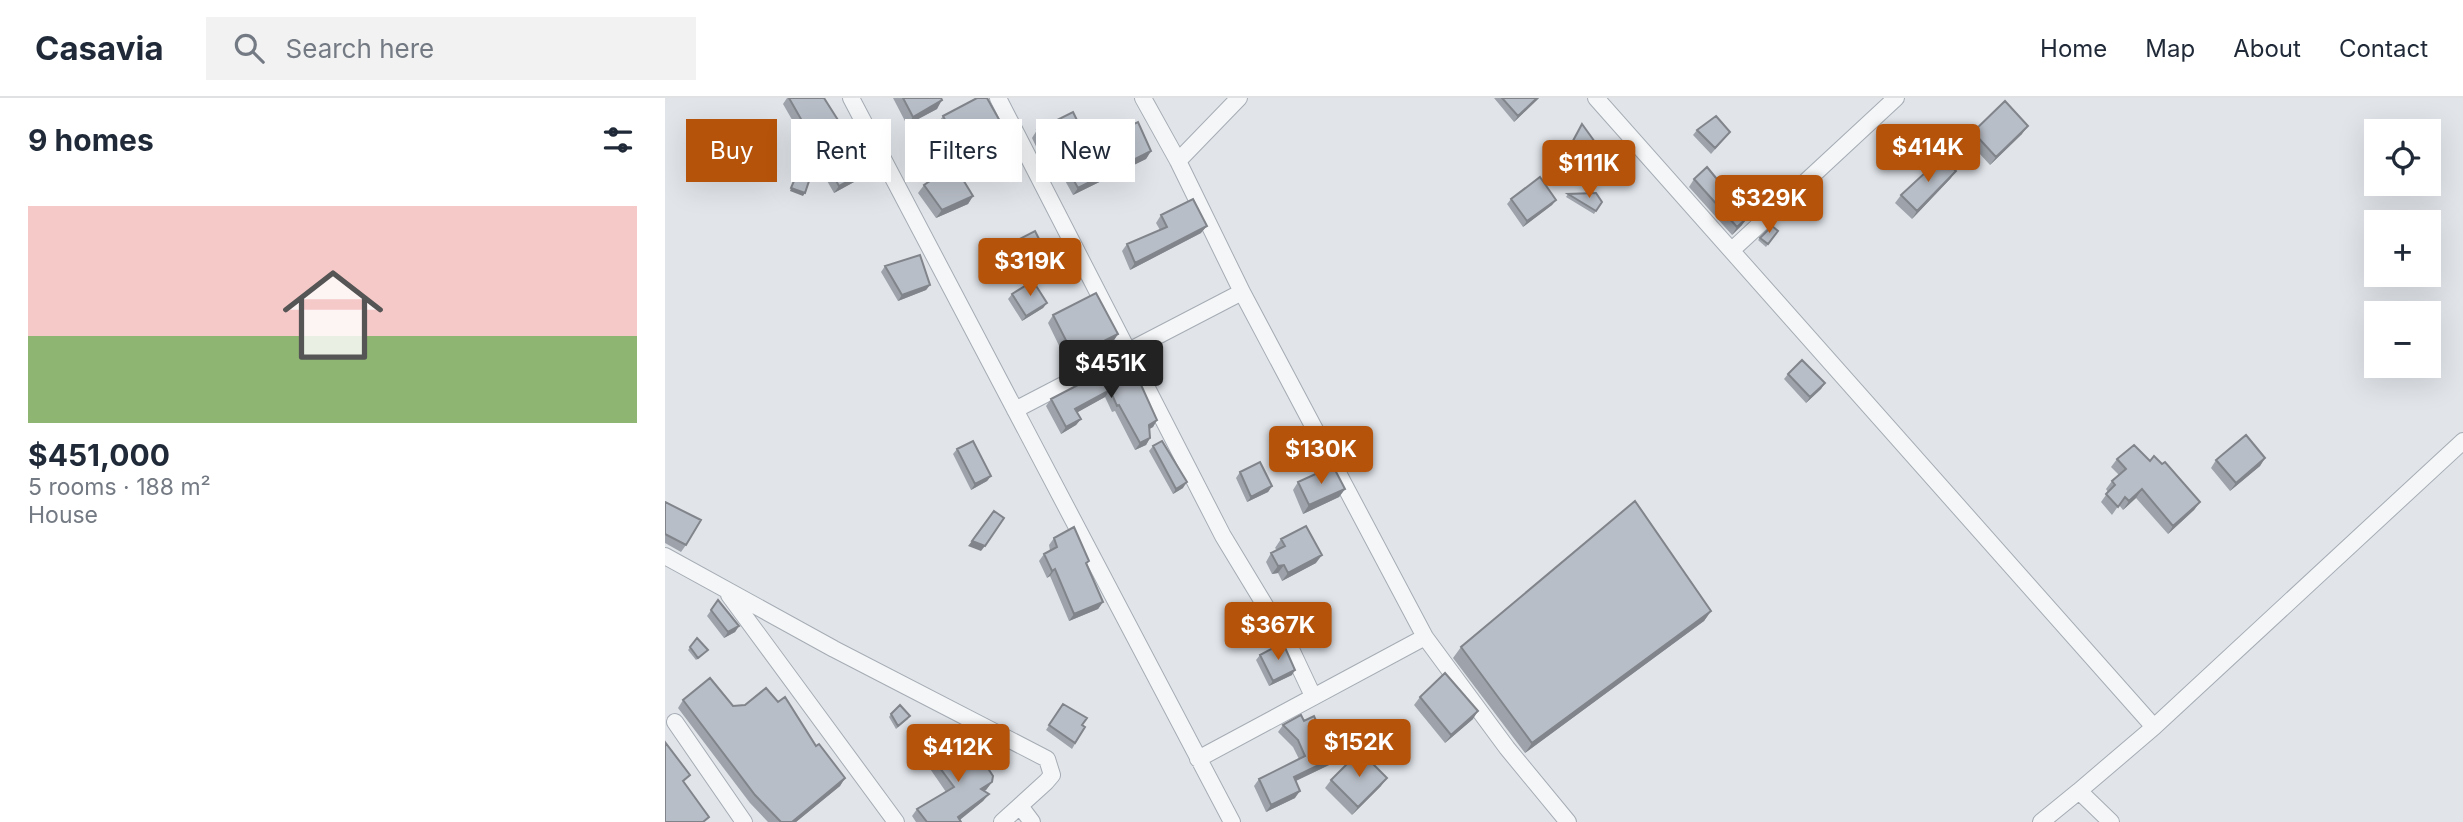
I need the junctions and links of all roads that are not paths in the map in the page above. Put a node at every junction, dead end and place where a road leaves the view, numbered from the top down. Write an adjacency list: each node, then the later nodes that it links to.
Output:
1 (851, 98): 11 (street)
2 (998, 98): 10 (street)
3 (1143, 98): 7 (street)
4 (1239, 98): 7 (street)
5 (1596, 98): 8 (street)
6 (1896, 98): 8 (street)
7 (1178, 161): 9 (street)
8 (1732, 250): 18 (street)
9 (1242, 292): 10 (street); 15 (street)
10 (1127, 351): 11 (street); 16 (street)
11 (1014, 410): 19 (street)
12 (2463, 441): 18 (street)
13 (665, 556): 14 (street)
14 (727, 592): 21 (street); 23 (street)
15 (1425, 637): 16 (street); 27 (street)
16 (1313, 696): 19 (street)
17 (675, 722): 22 (street)
18 (2154, 727): 20 (street)
19 (1199, 759): 26 (street)
20 (2079, 791): 28 (street); 29 (street)
21 (1020, 806): 24 (street); 25 (street)
22 (744, 822)
23 (896, 822)
24 (1002, 822)
25 (1032, 822)
26 (1232, 822)
27 (1568, 822)
28 (2041, 822)
29 (2111, 822)

